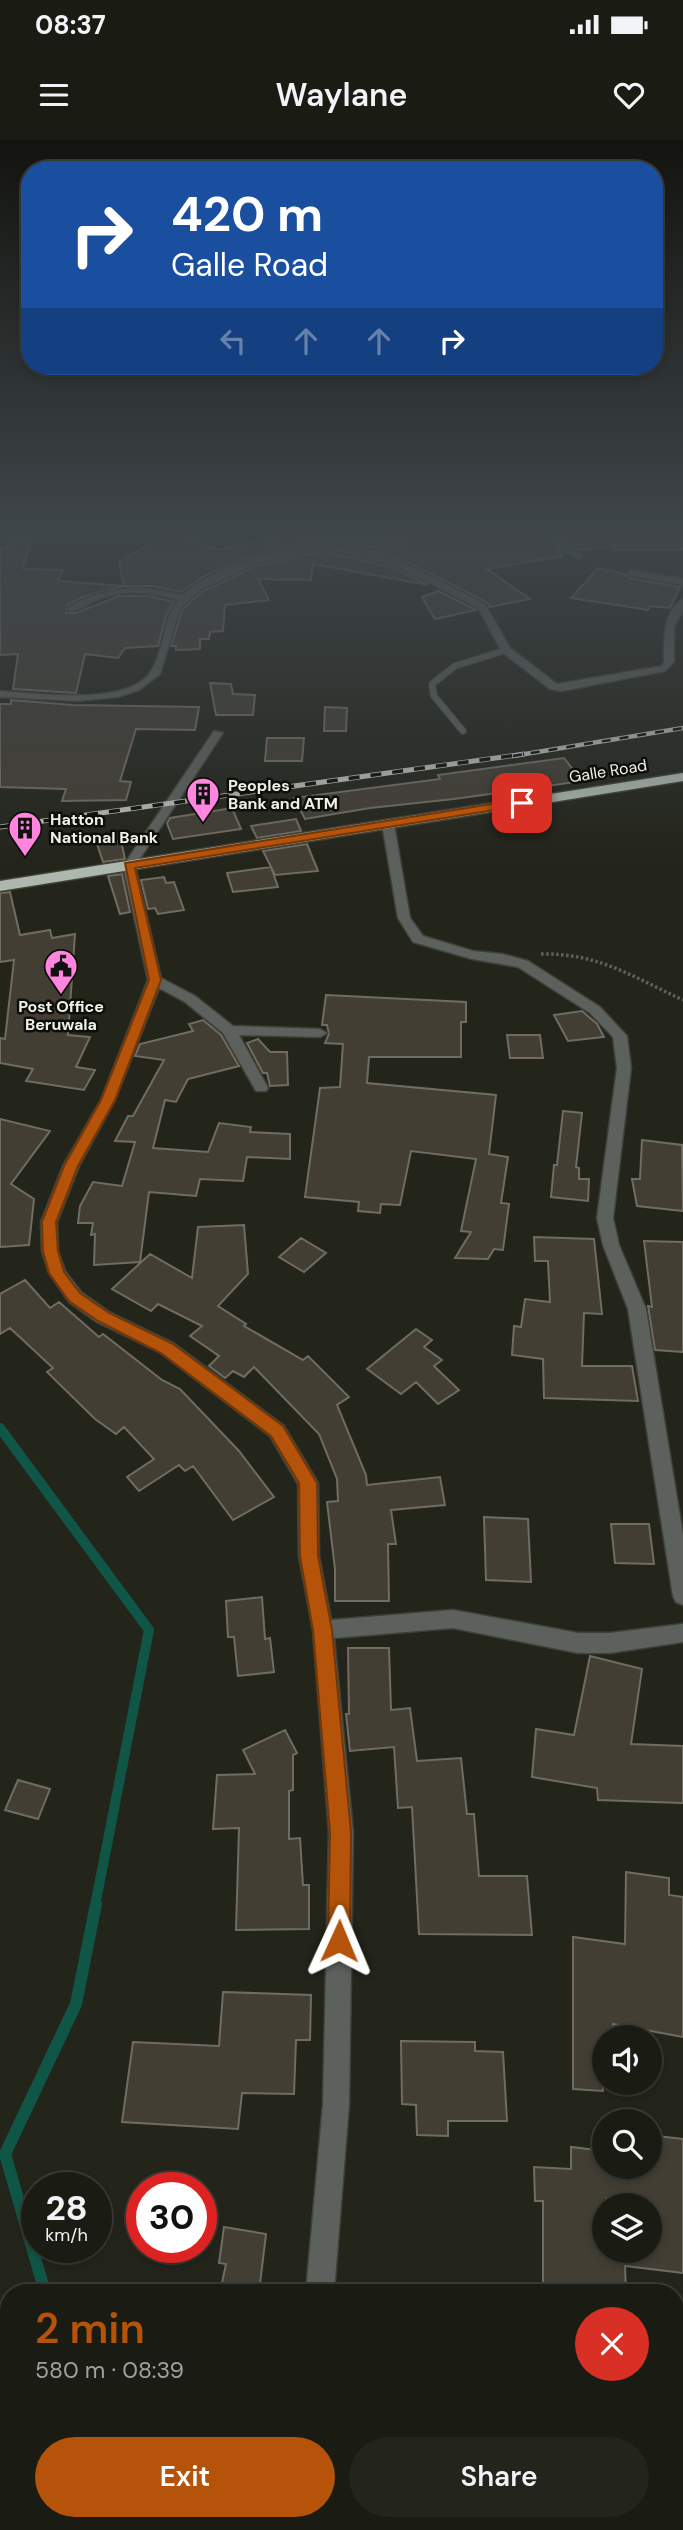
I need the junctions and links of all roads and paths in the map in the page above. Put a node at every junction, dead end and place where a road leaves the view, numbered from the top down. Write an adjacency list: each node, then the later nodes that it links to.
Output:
1 (166, 642): 5 (street)
2 (501, 642): 4 (street)
3 (669, 642): 4 (street)
4 (506, 650): 6 (lane)
5 (0, 694)
6 (463, 731)
7 (218, 733): 10 (street)
8 (683, 777): 9 (highway, Galle Road)
9 (388, 824): 10 (highway, Galle Road); 12 (street)
10 (129, 866): 11 (highway, Galle Road); 13 (street)
11 (0, 886)
12 (502, 958): 14 (path); 18 (street)
13 (155, 980): 15 (street); 19 (street)
14 (683, 1000)
15 (229, 1030): 16 (street); 17 (street)
16 (320, 1033)
17 (261, 1088)
18 (683, 1595)
19 (323, 1630): 20 (street); 21 (street)
20 (683, 1633)
21 (321, 2284)

